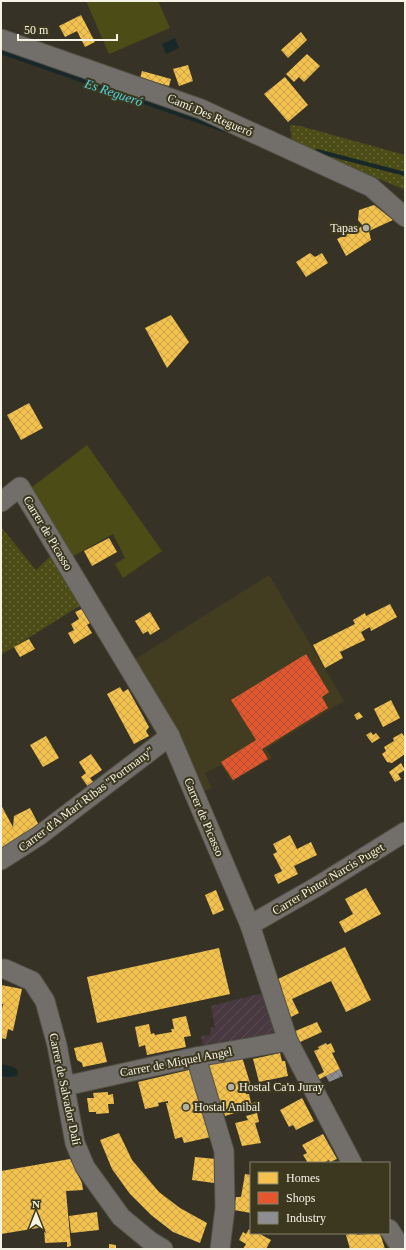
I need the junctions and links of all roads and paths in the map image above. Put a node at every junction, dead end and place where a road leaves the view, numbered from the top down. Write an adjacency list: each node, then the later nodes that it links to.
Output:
1 (1, 39): 2 (street, Camí Des Regueró)
2 (405, 217)
3 (1, 502): 4 (street, Carrer de Picasso)
4 (170, 736): 6 (street, Carrer d'A Marí Ribas "Portmany"); 7 (street, Carrer de Picasso)
5 (405, 832): 7 (street, Carrer Pintor Narcis Puget)
6 (1, 860)
7 (250, 925): 9 (street, Carrer de Picasso)
8 (1, 969): 11 (street, Carrer de Salvador Dalí)
9 (288, 1041): 10 (street, Carrer de Miquel Angel); 12 (street, Carrer de Picasso)
10 (196, 1057): 11 (street, Carrer de Miquel Angel); 15 (street)
11 (65, 1086): 14 (street, Carrer de Salvador Dalí)
12 (351, 1162)
13 (390, 1231): 16 (street)
14 (163, 1249)
15 (220, 1249)
16 (402, 1249)

